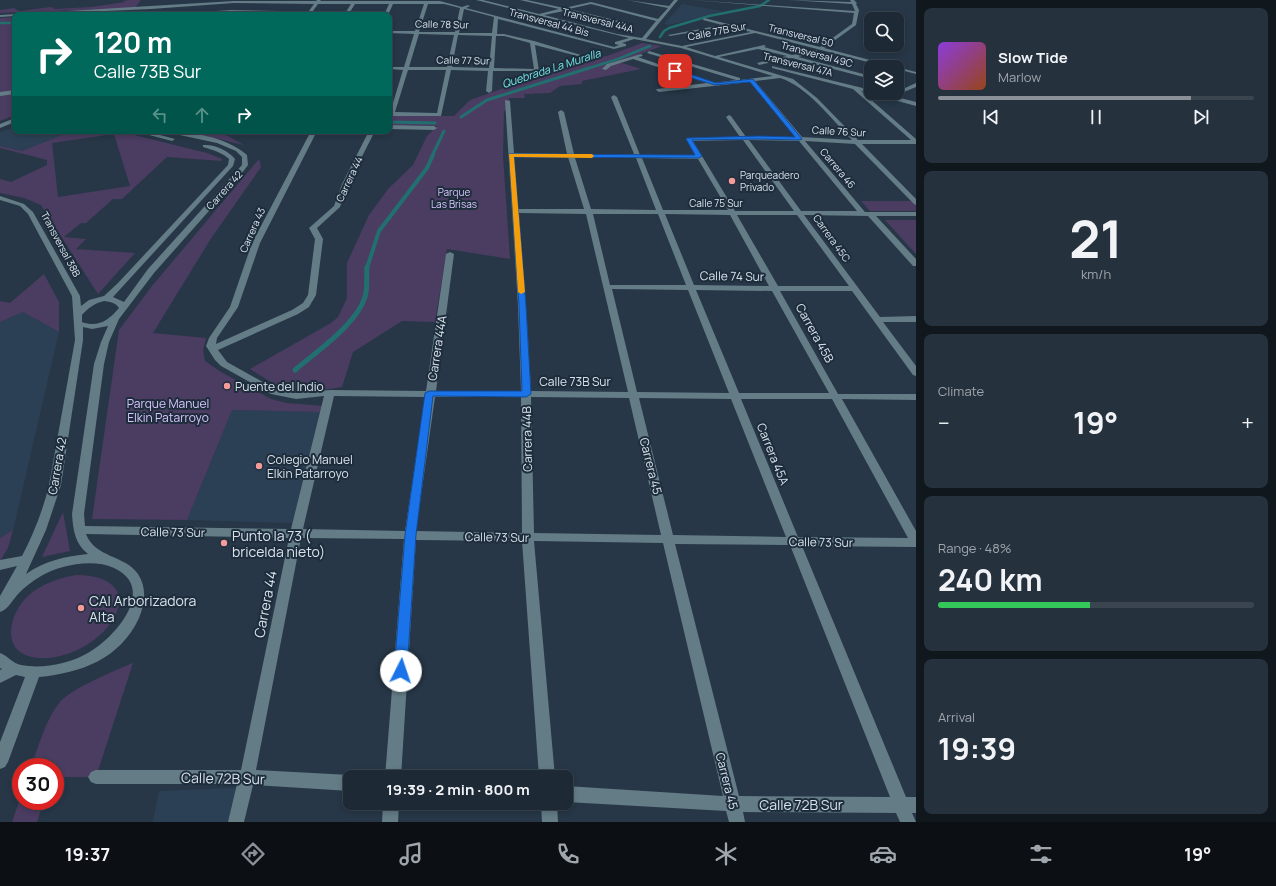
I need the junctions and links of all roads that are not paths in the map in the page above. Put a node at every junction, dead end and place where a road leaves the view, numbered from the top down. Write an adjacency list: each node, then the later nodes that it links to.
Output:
1 (432, 0): 21 (street, Transversal 44 Bis)
2 (478, 0): 14 (street, Transversal 44A)
3 (522, 0): 26 (street)
4 (629, 0): 23 (street)
5 (676, 0): 23 (street)
6 (693, 0): 22 (street); 22 (street)
7 (765, 0): 22 (street)
8 (791, 0): 15 (street)
9 (235, 1): 13 (street); 27 (street)
10 (318, 1): 11 (street); 13 (street); 31 (street)
11 (354, 1): 16 (street); 32 (street)
12 (578, 1): 18 (street)
13 (280, 2): 28 (street)
14 (486, 2): 24 (street); 37 (street, Transversal 44A)
15 (853, 2): 34 (street)
16 (391, 3): 17 (street); 33 (street)
17 (426, 3): 21 (street); 51 (street)
18 (591, 3): 26 (street); 35 (street); 43 (street)
19 (144, 4): 25 (street)
20 (154, 4): 27 (street)
21 (445, 4): 24 (street, Transversal 44 Bis)
22 (762, 5): 34 (street)
23 (671, 7): 38 (street)
24 (462, 8): 41 (street, Transversal 44 Bis); 52 (street)
25 (141, 9): 27 (street); 29 (street)
26 (564, 10): 37 (street); 45 (street)
27 (151, 11)
28 (275, 11): 30 (street)
29 (92, 12)
30 (217, 12)
31 (310, 12)
32 (348, 12)
33 (387, 12)
34 (856, 12): 66 (street)
35 (649, 13)
36 (657, 14): 38 (street)
37 (539, 15): 44 (street, Transversal 44A)
38 (664, 15): 43 (street)
39 (0, 16): 40 (street)
40 (12, 16)
41 (496, 17): 47 (street, Transversal 44 Bis); 53 (street)
42 (704, 19): 46 (street, Transversal 50)
43 (659, 21): 58 (street)
44 (567, 22): 47 (street); 57 (street, Transversal 44A)
45 (625, 23)
46 (726, 25): 50 (street, Transversal 50); 55 (street)
47 (540, 29): 49 (street); 57 (street, Transversal 44 Bis)
48 (392, 32): 51 (street, Calle 78 Sur)
49 (525, 32)
50 (756, 32): 59 (street, Transversal 50); 64 (street, Calle 77B Sur)
51 (417, 33): 52 (street, Calle 78 Sur); 75 (street)
52 (456, 33): 53 (street, Calle 78 Sur); 76 (street)
53 (494, 34): 56 (street, Calle 78 Sur); 78 (street)
54 (518, 34): 56 (street)
55 (670, 35)
56 (510, 36): 60 (street)
57 (633, 38): 58 (street, Transversal 44A)
58 (643, 40): 61 (street, Transversal 47A)
59 (790, 41): 62 (street); 66 (street, Transversal 50)
60 (532, 42): 70 (street); 78 (street, Calle 77 Sur)
61 (672, 44): 64 (street, Transversal 47A); 67 (street)
62 (777, 44)
63 (771, 45): 65 (street)
64 (682, 47): 68 (street, Transversal 47A)
65 (758, 47): 68 (street); 69 (street, Transversal 49C)
66 (818, 50): 69 (street); 72 (street, Transversal 50)
67 (649, 52): 71 (street); 85 (street)
68 (718, 55): 73 (street, Transversal 47A); 83 (street)
69 (793, 56): 73 (street); 82 (street, Transversal 49C)
70 (589, 58)
71 (635, 58): 77 (street); 86 (street)
72 (864, 61)
73 (759, 64): 81 (street, Transversal 47A)
74 (392, 68): 75 (street, Calle 77 Sur)
75 (406, 68): 76 (street, Calle 77 Sur); 104 (street)
76 (448, 69): 78 (street, Calle 77 Sur); 106 (street)
77 (604, 69)
78 (491, 70): 95 (street)
79 (904, 70): 80 (street)
80 (916, 73)
81 (804, 74): 83 (street); 89 (street, Transversal 47A)
82 (864, 76)
83 (784, 77): 84 (street); 120 (street)
84 (751, 80): 85 (street); 118 (street, Carrera 46)
85 (744, 81): 86 (street)
86 (715, 84): 91 (street)
87 (916, 85): 90 (street)
88 (904, 86): 90 (street)
89 (855, 88): 92 (street, Transversal 47A); 98 (street)
90 (909, 88): 93 (street); 94 (street)
91 (659, 90)
92 (864, 90)
93 (904, 90)
94 (916, 90)
95 (489, 91)
96 (12, 92): 97 (street)
97 (0, 94)
98 (864, 96)
99 (614, 97): 125 (street, Carrera 45A)
100 (869, 100): 121 (street)
101 (902, 100): 103 (street)
102 (507, 101): 123 (street, Carrera 44B)
103 (916, 104)
104 (392, 108)
105 (561, 112): 124 (street, Carrera 45)
106 (392, 114)
107 (729, 117): 116 (street, Carrera 45C)
108 (12, 121): 109 (street)
109 (0, 126)
110 (392, 127): 111 (street)
111 (434, 128)
112 (151, 134): 119 (street)
113 (179, 134): 144 (street, Carrera 42)
114 (312, 134): 149 (street, Carrera 43)
115 (370, 134): 149 (street, Carrera 44)
116 (744, 138): 117 (street, Calle 76 Sur); 118 (street, Calle 76 Sur); 133 (street, Carrera 45C)
117 (689, 139): 126 (street, Carrera 45B)
118 (800, 139): 120 (street, Calle 76 Sur); 134 (street, Carrera 46)
119 (180, 140)
120 (856, 142): 121 (street, Calle 76 Sur); 128 (street)
121 (916, 142)
122 (201, 145): 143 (street, Carrera 42)
123 (511, 155): 124 (street); 129 (street, Carrera 44B)
124 (571, 156): 125 (street); 130 (street, Carrera 45)
125 (638, 156): 126 (street); 131 (street, Carrera 45A)
126 (699, 156): 132 (street, Carrera 45B)
127 (0, 198): 142 (street, Transversal 38B)
128 (916, 203)
129 (515, 211): 130 (street, Calle 75 Sur); 153 (street, Carrera 44B)
130 (589, 213): 131 (street, Calle 75 Sur); 138 (street, Carrera 45)
131 (661, 213): 132 (street, Calle 75 Sur); 139 (street, Carrera 45A)
132 (733, 213): 133 (street, Calle 75 Sur); 140 (street, Carrera 45B)
133 (800, 214): 134 (street, Calle 75 Sur); 141 (street, Carrera 45C)
134 (866, 214): 135 (street, Calle 75 Sur); 137 (street, Carrera 46)
135 (916, 214)
136 (450, 254): 152 (street, Carrera 44A)
137 (916, 264)
138 (607, 287): 139 (street, Calle 74 Sur); 154 (street, Carrera 45)
139 (692, 288): 140 (street, Calle 74 Sur); 155 (street, Carrera 45A)
140 (775, 288): 141 (street, Calle 74 Sur); 156 (street, Carrera 45B)
141 (856, 289): 148 (street, Carrera 45C)
142 (76, 296): 143 (street, Transversal 38B); 145 (street, Transversal 38B)
143 (102, 300): 144 (street, Transversal 38B); 145 (street, Carrera 42)
144 (122, 307): 146 (street, Carrera 42)
145 (78, 318): 146 (street); 165 (street, Carrera 42)
146 (115, 319): 158 (street)
147 (916, 319): 148 (street)
148 (878, 320): 150 (street, Carrera 45C)
149 (212, 349): 151 (street, Calle 73B Sur)
150 (916, 373)
151 (330, 393): 152 (street, Calle 73B Sur); 159 (street, Carrera 44)
152 (429, 393): 153 (street, Calle 73B Sur); 160 (street, Carrera 44A)
153 (526, 394): 154 (street, Calle 73B Sur); 161 (street, Carrera 44B)
154 (634, 395): 155 (street, Calle 73B Sur); 162 (street, Carrera 45)
155 (735, 395): 156 (street, Calle 73B Sur); 163 (street, Carrera 45A)
156 (835, 396): 157 (street, Calle 73B Sur); 164 (street, Carrera 45B)
157 (916, 397)
158 (79, 530): 159 (street, Calle 73 Sur); 166 (street)
159 (296, 534): 160 (street, Calle 73 Sur); 177 (street, Carrera 44)
160 (410, 535): 161 (street, Calle 73 Sur); 174 (street, Carrera 44A)
161 (528, 537): 162 (street, Calle 73 Sur); 175 (street, Carrera 44B)
162 (669, 539): 163 (street, Calle 73 Sur); 180 (street, Carrera 45)
163 (795, 541): 164 (street, Calle 73 Sur); 181 (street, Carrera 45A)
164 (916, 543)
165 (26, 560): 167 (street); 168 (street, Carrera 42)
166 (108, 561): 168 (street); 171 (street)
167 (0, 565)
168 (2, 604)
169 (0, 659): 170 (street)
170 (14, 669): 171 (street); 172 (street)
171 (34, 672): 173 (street)
172 (0, 677)
173 (0, 762)
174 (393, 770)
175 (546, 770)
176 (96, 777): 177 (street, Calle 72B Sur)
177 (247, 777): 178 (street, Calle 72B Sur); 184 (street, Carrera 44)
178 (343, 783)
179 (573, 794): 180 (street, Calle 72B Sur)
180 (733, 804): 181 (street, Calle 72B Sur); 187 (street, Carrera 45)
181 (909, 805): 188 (street, Carrera 45A)
182 (391, 810): 185 (street)
183 (549, 810): 186 (street)
184 (236, 822)
185 (390, 822)
186 (550, 822)
187 (737, 822)
188 (908, 822)

